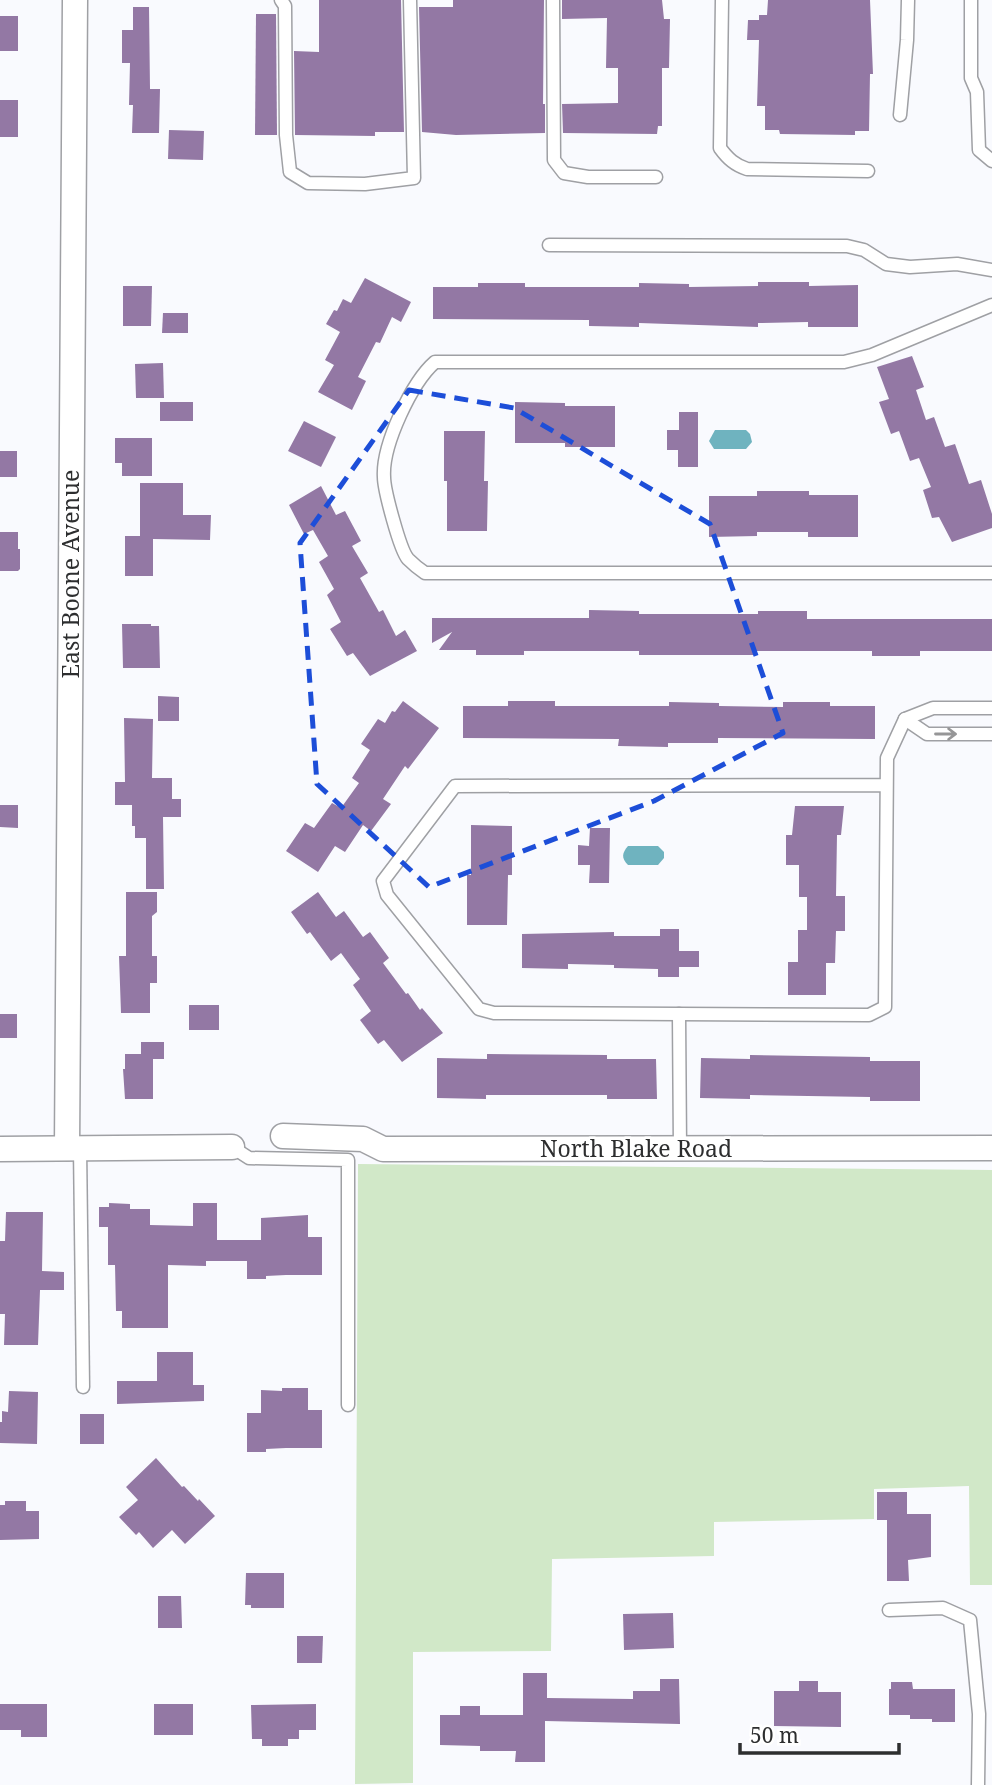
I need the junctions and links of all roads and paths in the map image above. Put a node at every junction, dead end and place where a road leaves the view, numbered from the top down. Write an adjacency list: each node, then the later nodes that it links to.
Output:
1 (75, 0): 25 (street, East Boone Avenue)
2 (281, 0): 3 (lane)
3 (410, 0)
4 (554, 0): 13 (lane)
5 (722, 0): 12 (lane)
6 (908, 0): 10 (lane)
7 (971, 0): 8 (lane)
8 (977, 92): 9 (lane); 11 (lane)
9 (992, 92)
10 (900, 115)
11 (992, 161)
12 (868, 171)
13 (656, 177)
14 (550, 245): 15 (lane)
15 (992, 270)
16 (992, 305): 17 (lane)
17 (992, 573)
18 (992, 708): 19 (lane)
19 (905, 719): 20 (lane, one-way to 20); 21 (lane)
20 (992, 734)
21 (886, 785): 22 (lane); 22 (lane)
22 (679, 1014): 28 (lane)
23 (283, 1136): 28 (street, North Blake Road)
24 (232, 1146): 25 (street); 30 (lane)
25 (73, 1148): 27 (street); 29 (lane)
26 (992, 1148): 28 (street, North Blake Road)
27 (0, 1149)
28 (680, 1149)
29 (83, 1387)
30 (348, 1405)
31 (889, 1610): 32 (lane)
32 (978, 1785)

